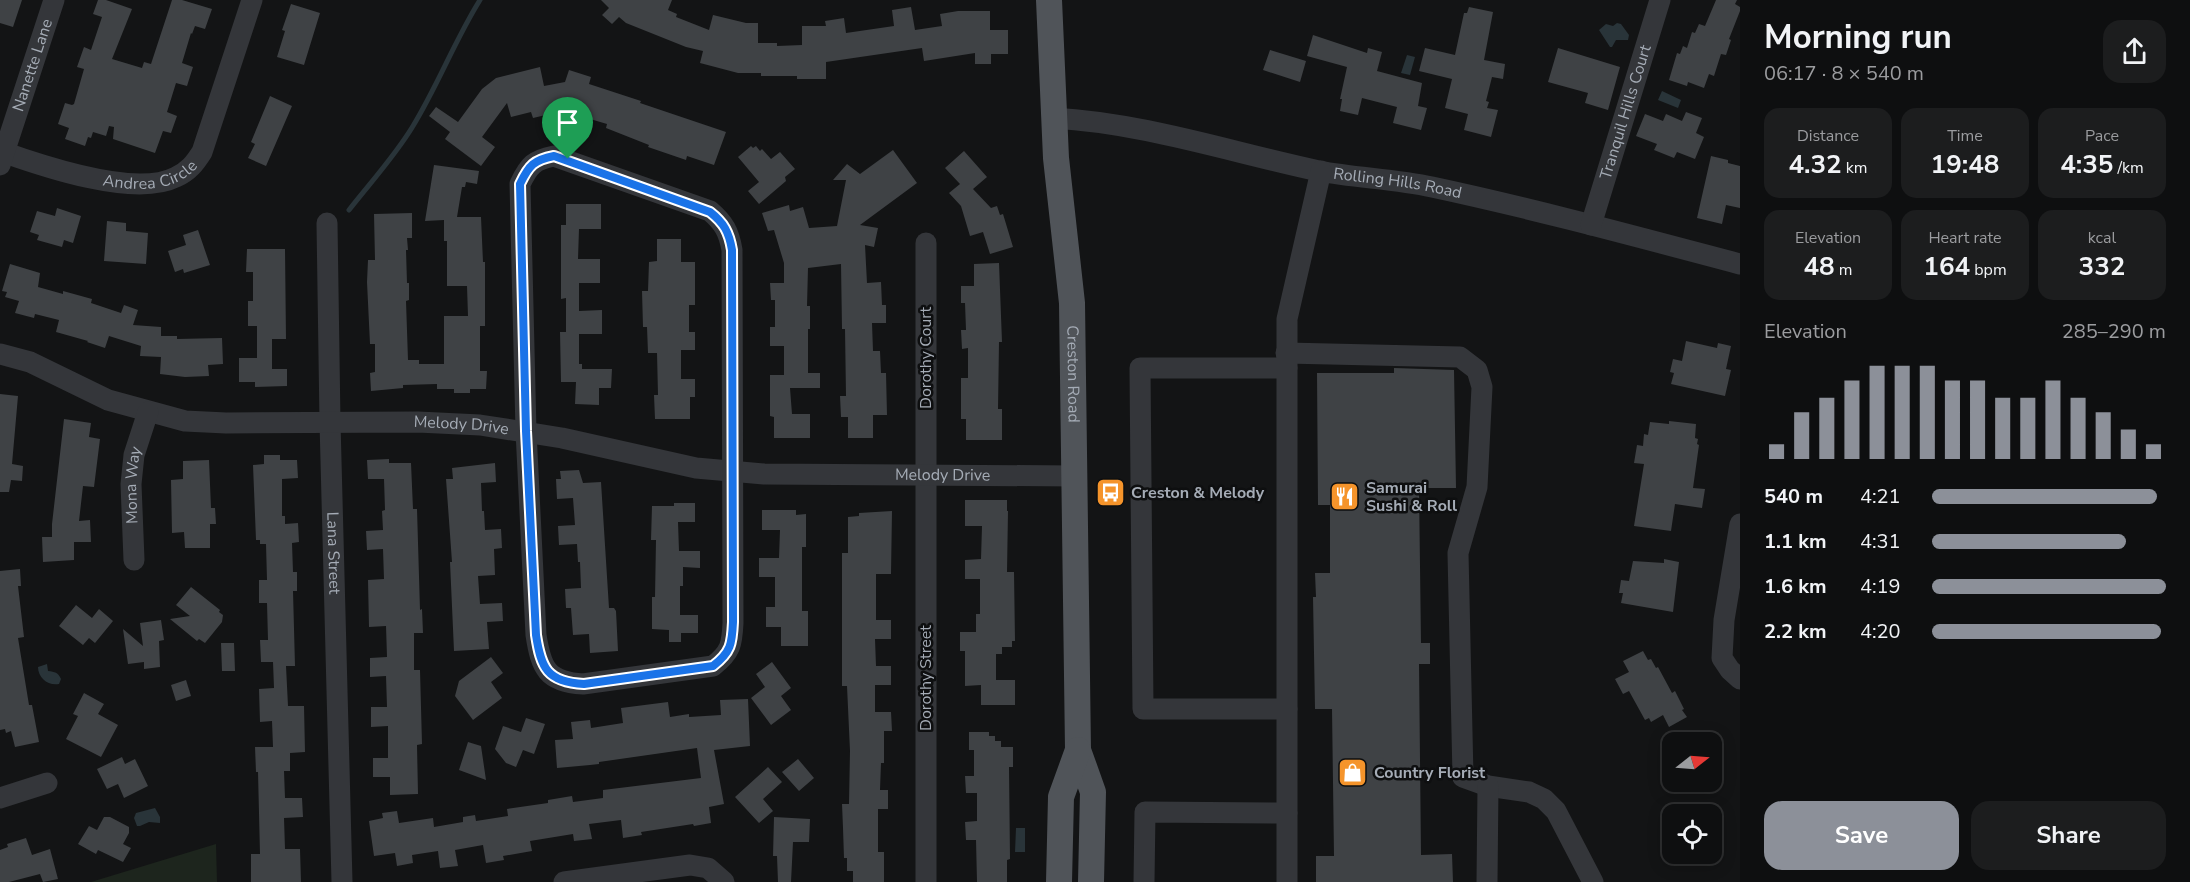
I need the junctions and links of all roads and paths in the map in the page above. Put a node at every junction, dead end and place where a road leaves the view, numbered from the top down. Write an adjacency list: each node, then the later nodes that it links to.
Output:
1 (54, 0): 6 (street, Nanette Lane)
2 (252, 0): 6 (street, Andrea Circle)
3 (1049, 0): 5 (main road, Creston Road)
4 (1660, 0): 9 (street, Tranquil Hills Court)
5 (1053, 118): 7 (street, Rolling Hills Road); 19 (main road, Creston Road)
6 (1, 156)
7 (1321, 171): 9 (street, Rolling Hills Road); 13 (street)
8 (327, 223): 15 (street, Lana Street)
9 (1591, 225): 11 (street, Rolling Hills Road)
10 (926, 243): 18 (street, Dorothy Court)
11 (1740, 264)
12 (0, 354): 14 (street, Melody Drive)
13 (1286, 361): 23 (street); 23 (street); 26 (street)
14 (148, 412): 15 (street, Melody Drive); 21 (street, Mona Way)
15 (330, 422): 16 (street, Melody Drive); 30 (street, Lana Street)
16 (526, 431): 17 (street, Melody Drive); 17 (street); 17 (street)
17 (733, 472): 18 (street, Melody Drive)
18 (926, 474): 19 (street, Melody Drive); 32 (street, Dorothy Street)
19 (1076, 476): 24 (main road, Creston Road)
20 (1740, 524): 22 (street)
21 (134, 560)
22 (1740, 679)
23 (1287, 709): 28 (street)
24 (1078, 750): 33 (main road, Creston Road); 34 (main road, Creston Road)
25 (47, 783): 27 (street)
26 (1488, 786): 37 (street); 38 (street)
27 (0, 798)
28 (1287, 813): 35 (street); 36 (street)
29 (716, 875): 31 (street)
30 (342, 882)
31 (564, 882)
32 (926, 882)
33 (1059, 882)
34 (1091, 882)
35 (1144, 882)
36 (1287, 882)
37 (1486, 882)
38 (1593, 882)

